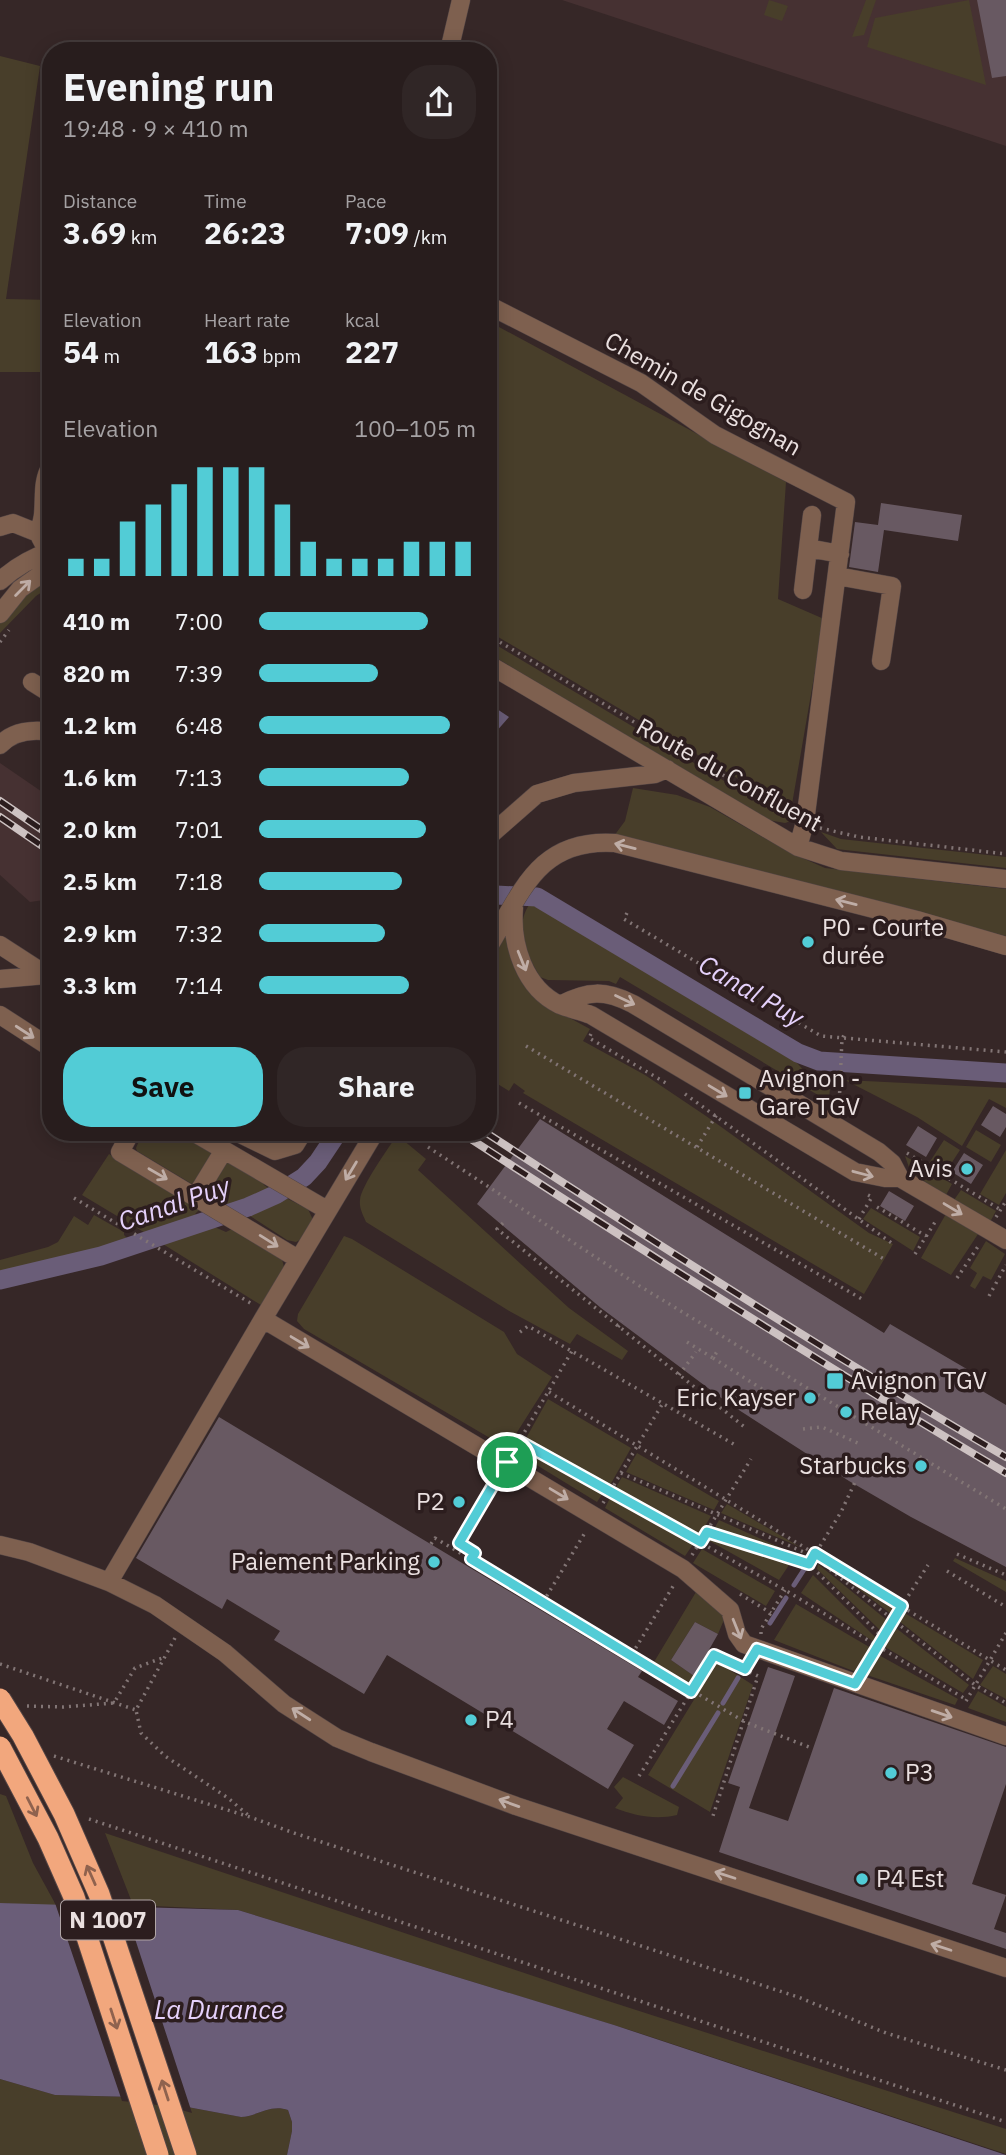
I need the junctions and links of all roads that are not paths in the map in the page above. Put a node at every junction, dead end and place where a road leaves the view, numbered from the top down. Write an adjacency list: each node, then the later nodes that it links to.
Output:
1 (461, 0): 2 (street)
2 (451, 42)
3 (497, 310): 10 (street, Chemin de Gigognan)
4 (812, 515): 9 (street)
5 (42, 524): 7 (street)
6 (0, 527): 7 (street)
7 (38, 533): 8 (street)
8 (42, 541)
9 (808, 548): 10 (street); 15 (street)
10 (840, 554): 13 (street, Chemin de Gigognan)
11 (42, 559): 14 (street)
12 (42, 566): 16 (street, one-way to 12)
13 (837, 576): 17 (street); 25 (street, Chemin de Gigognan)
14 (0, 581)
15 (803, 590)
16 (0, 614)
17 (881, 661)
18 (497, 669): 23 (street, Route du Confluent)
19 (32, 682): 20 (street)
20 (42, 688)
21 (42, 730): 22 (street)
22 (0, 745)
23 (667, 769): 24 (street); 25 (street, Route du Confluent)
24 (497, 829)
25 (798, 847): 26 (street, Route du Confluent)
26 (1006, 879)
27 (514, 904): 28 (street); 30 (street, one-way to 27); 34 (street, one-way to 34)
28 (497, 933)
29 (0, 945): 31 (street)
30 (1006, 946)
31 (42, 973)
32 (42, 977): 33 (street)
33 (0, 979)
34 (560, 1004): 43 (street, one-way to 43); 43 (street, one-way to 43)
35 (0, 1015): 36 (street, one-way to 36)
36 (42, 1042)
37 (126, 1141): 44 (street, one-way to 44)
38 (208, 1141): 42 (street)
39 (254, 1141): 40 (street)
40 (295, 1141)
41 (369, 1141): 45 (street, one-way to 45)
42 (224, 1150): 44 (street); 45 (street)
43 (900, 1178): 46 (street, one-way to 46)
44 (196, 1196): 47 (street, one-way to 47)
45 (327, 1210): 47 (street)
46 (1006, 1240)
47 (298, 1259): 48 (street)
48 (264, 1316): 50 (street); 52 (street, one-way to 52)
49 (0, 1545): 50 (street)
50 (109, 1582): 54 (street, one-way to 50)
51 (0, 1699): 56 (highway, N 1007, one-way to 51, bridge)
52 (1006, 1736)
53 (0, 1747): 55 (highway, N 1007, one-way to 55, bridge)
54 (1006, 1968)
55 (158, 2155)
56 (186, 2155)

